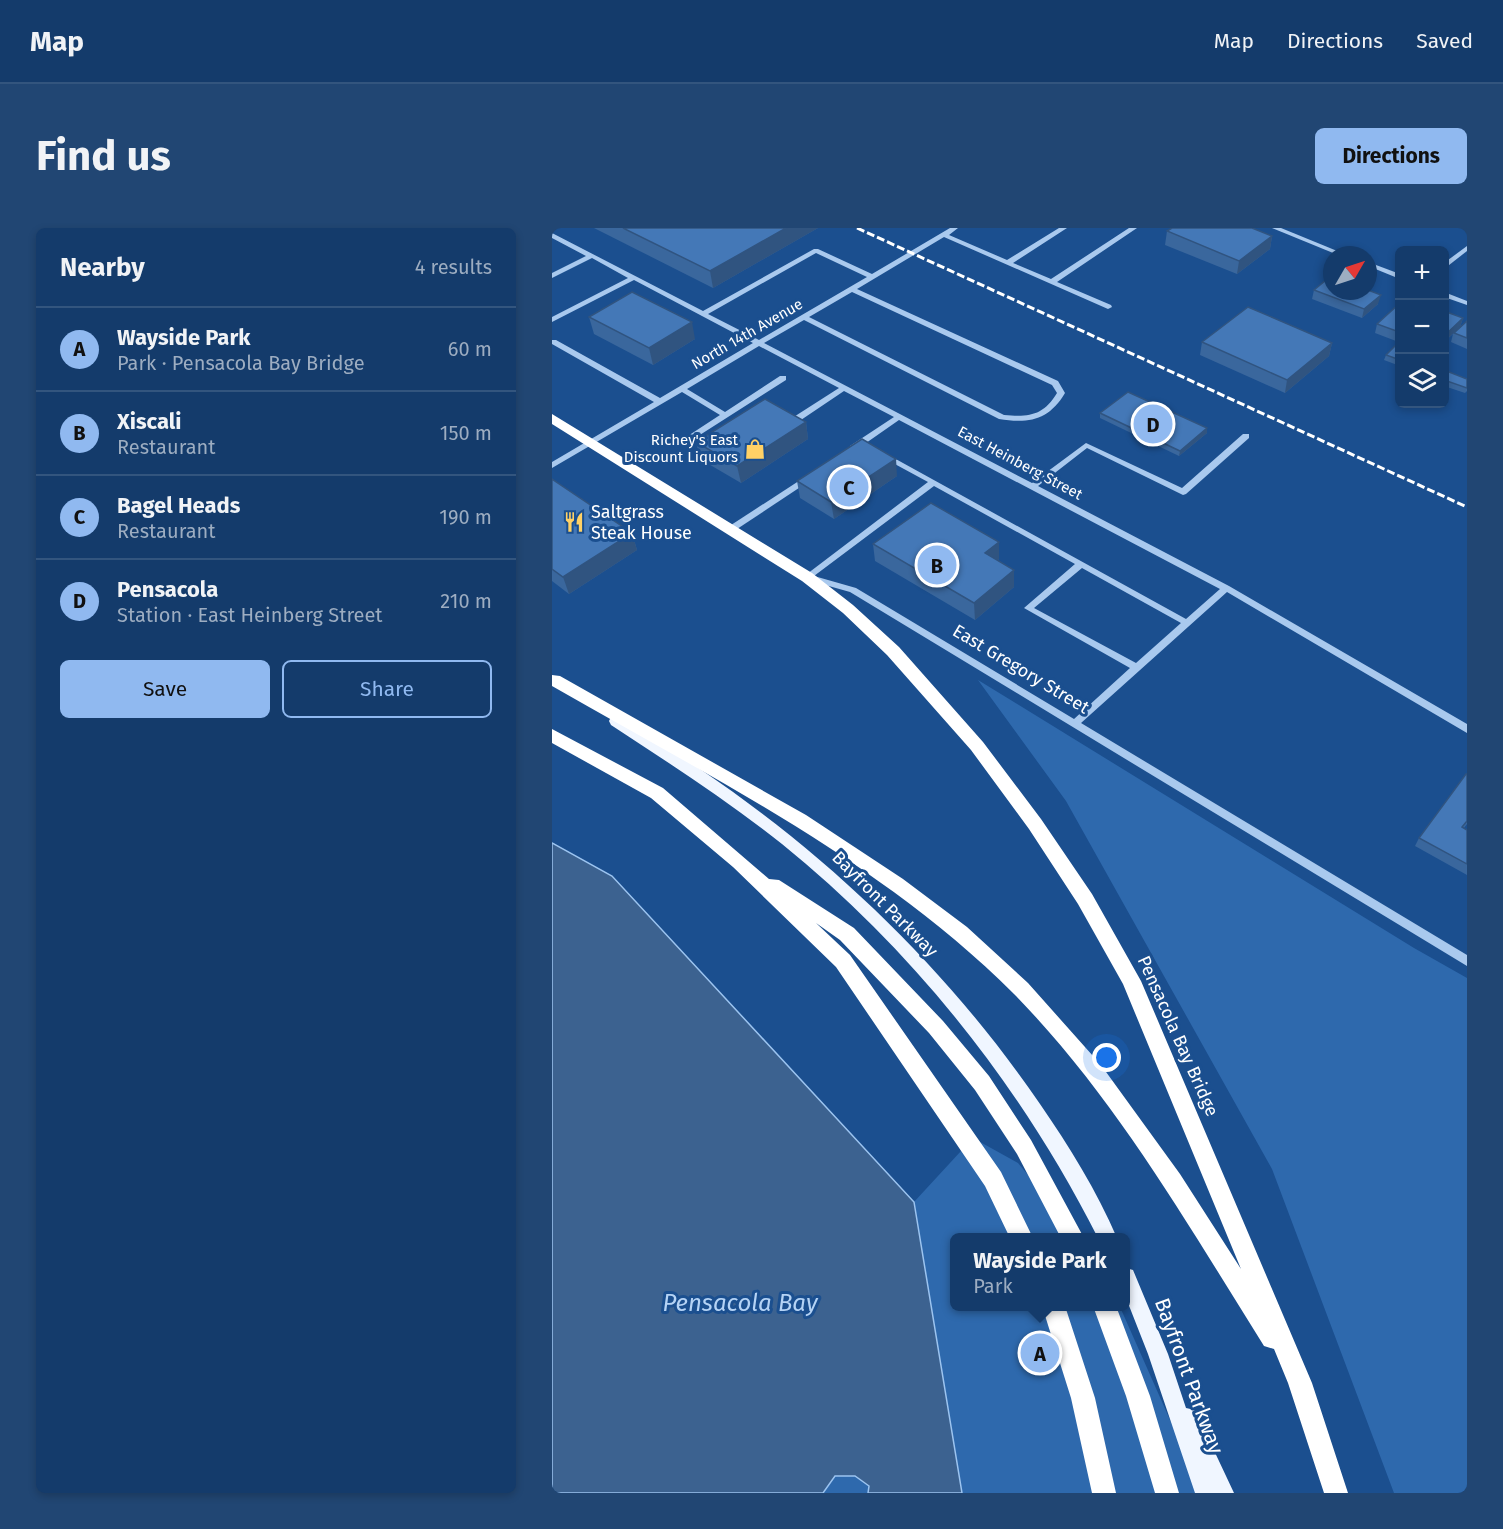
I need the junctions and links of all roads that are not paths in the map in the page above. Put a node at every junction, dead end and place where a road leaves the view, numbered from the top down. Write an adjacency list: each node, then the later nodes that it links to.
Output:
1 (955, 228): 5 (street, North 14th Avenue)
2 (1064, 228): 10 (street)
3 (1134, 228): 19 (street)
4 (1275, 228): 7 (street)
5 (944, 235): 10 (street); 17 (street, North 14th Avenue)
6 (552, 236): 9 (street, East Heinberg Street)
7 (1323, 247)
8 (1467, 248): 11 (street)
9 (591, 256): 14 (street); 18 (street, East Heinberg Street)
10 (1008, 263): 19 (street)
11 (1449, 263)
12 (552, 265): 14 (street)
13 (1377, 268): 15 (street)
14 (562, 271): 16 (street)
15 (1395, 275)
16 (552, 276)
17 (873, 277): 20 (street, North 14th Avenue); 24 (street)
18 (633, 278): 24 (street, East Heinberg Street); 26 (street)
19 (1052, 282): 23 (street)
20 (852, 289): 25 (street, North 14th Avenue); 25 (street)
21 (1449, 296): 22 (street)
22 (1467, 303)
23 (1108, 307)
24 (703, 314): 28 (street, East Heinberg Street)
25 (803, 317): 28 (street, North 14th Avenue)
26 (552, 320)
27 (553, 342): 32 (street)
28 (758, 344): 30 (street, North 14th Avenue); 31 (street, East Heinberg Street)
29 (783, 378): 33 (street)
30 (681, 388): 32 (street, North 14th Avenue); 33 (street)
31 (844, 388): 34 (street, East Heinberg Street); 36 (street)
32 (659, 401): 38 (street, North 14th Avenue)
33 (725, 415): 40 (street)
34 (899, 417): 39 (street); 45 (street, East Heinberg Street)
35 (552, 418): 38 (highway, East Gregory Street)
36 (792, 422)
37 (1246, 436): 45 (street)
38 (591, 442): 42 (street, North 14th Avenue); 46 (highway, East Gregory Street)
39 (862, 442): 41 (street); 44 (street)
40 (678, 445)
41 (843, 455)
42 (552, 465)
43 (815, 474): 46 (street)
44 (934, 482): 47 (street); 48 (street)
45 (1032, 487): 49 (street, East Heinberg Street)
46 (730, 530): 48 (highway, East Gregory Street)
47 (1081, 564): 50 (street); 51 (street)
48 (807, 577): 53 (street, East Gregory Street); 65 (highway, Pensacola Bay Bridge)
49 (1226, 588): 50 (street); 54 (street, East Heinberg Street)
50 (1187, 623): 51 (street)
51 (1137, 668): 53 (street)
52 (553, 679): 60 (main road, Bayfront Parkway); 65 (highway)
53 (1074, 724): 57 (street, East Gregory Street)
54 (1467, 729)
55 (552, 735): 56 (highway)
56 (739, 862): 58 (highway); 59 (highway)
57 (1467, 961)
58 (1020, 1233)
59 (1070, 1233)
60 (1106, 1233)
61 (1130, 1289): 64 (main road, Bayfront Parkway)
62 (1055, 1311): 66 (highway)
63 (1106, 1311): 67 (highway)
64 (1158, 1354): 68 (main road, Bayfront Parkway); 69 (main road)
65 (1300, 1383): 70 (highway, Pensacola Bay Bridge)
66 (1104, 1493)
67 (1167, 1493)
68 (1205, 1493)
69 (1224, 1493)
70 (1336, 1493)

